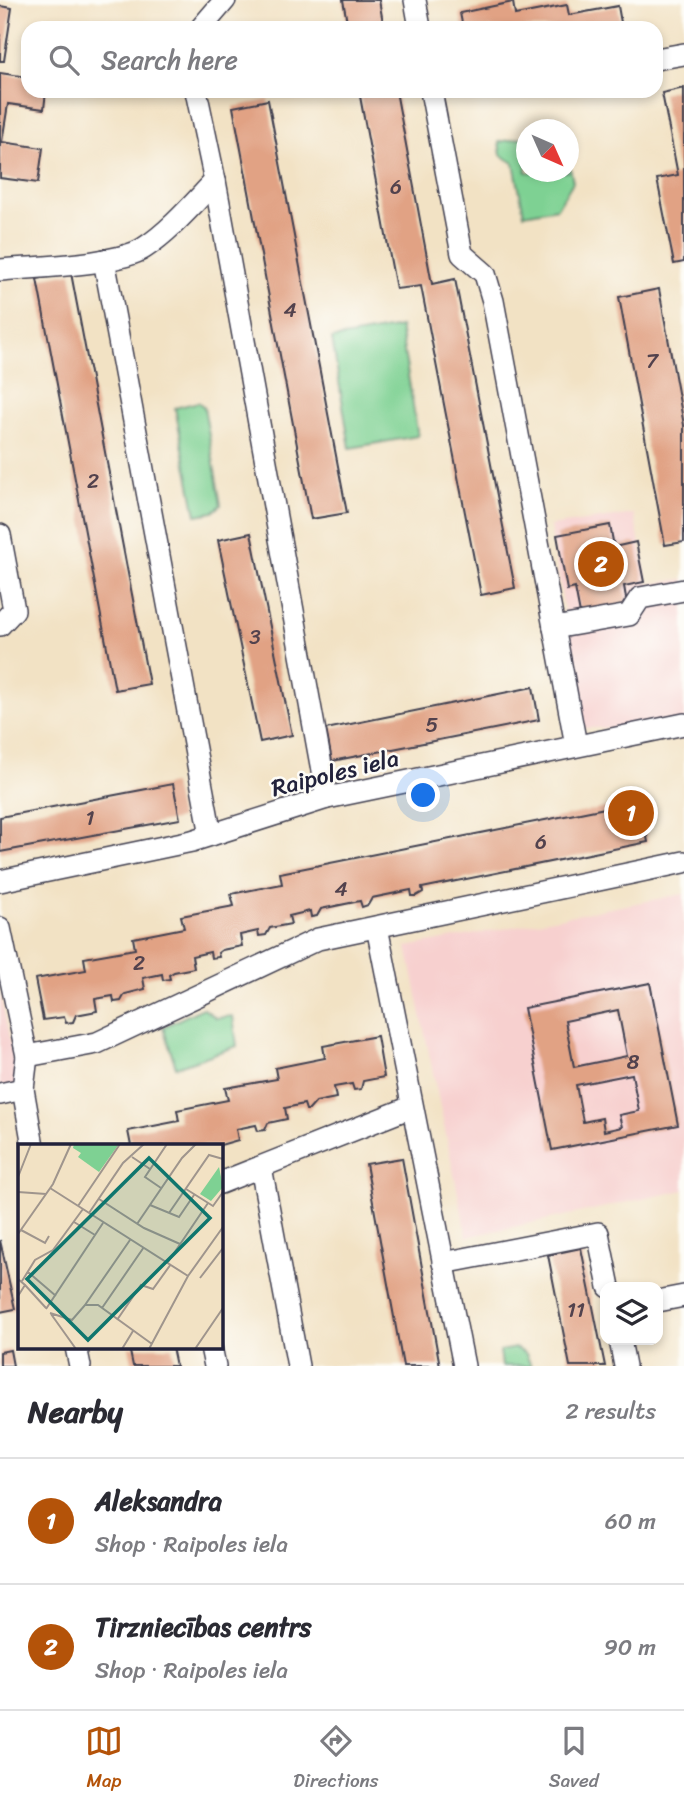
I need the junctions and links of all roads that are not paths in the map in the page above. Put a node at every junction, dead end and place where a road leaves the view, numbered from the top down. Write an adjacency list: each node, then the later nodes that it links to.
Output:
1 (224, 0): 3 (street)
2 (415, 0): 4 (street)
3 (207, 21)
4 (419, 21)
5 (684, 54): 6 (street)
6 (663, 58)
7 (197, 98): 9 (street)
8 (432, 98): 15 (street)
9 (215, 181): 10 (street); 18 (street)
10 (104, 260): 11 (street); 19 (street)
11 (0, 270)
12 (0, 535): 14 (street)
13 (684, 590): 15 (street)
14 (0, 625)
15 (554, 628): 17 (street)
16 (684, 724): 17 (street, Raipoles iela)
17 (576, 745): 18 (street, Raipoles iela)
18 (327, 798): 19 (street, Raipoles iela)
19 (211, 835): 21 (street, Raipoles iela)
20 (684, 862): 22 (street)
21 (0, 881)
22 (377, 927): 24 (street); 27 (street)
23 (0, 928): 24 (street)
24 (27, 1056): 25 (street)
25 (23, 1089): 26 (street); 28 (street)
26 (0, 1094)
27 (411, 1107): 29 (street); 31 (street)
28 (33, 1144)
29 (261, 1167): 30 (street); 36 (street)
30 (222, 1182)
31 (443, 1263): 32 (street); 37 (street)
32 (608, 1282)
33 (684, 1296): 34 (street)
34 (663, 1300)
35 (621, 1345): 38 (street)
36 (298, 1366)
37 (464, 1366)
38 (625, 1366)

